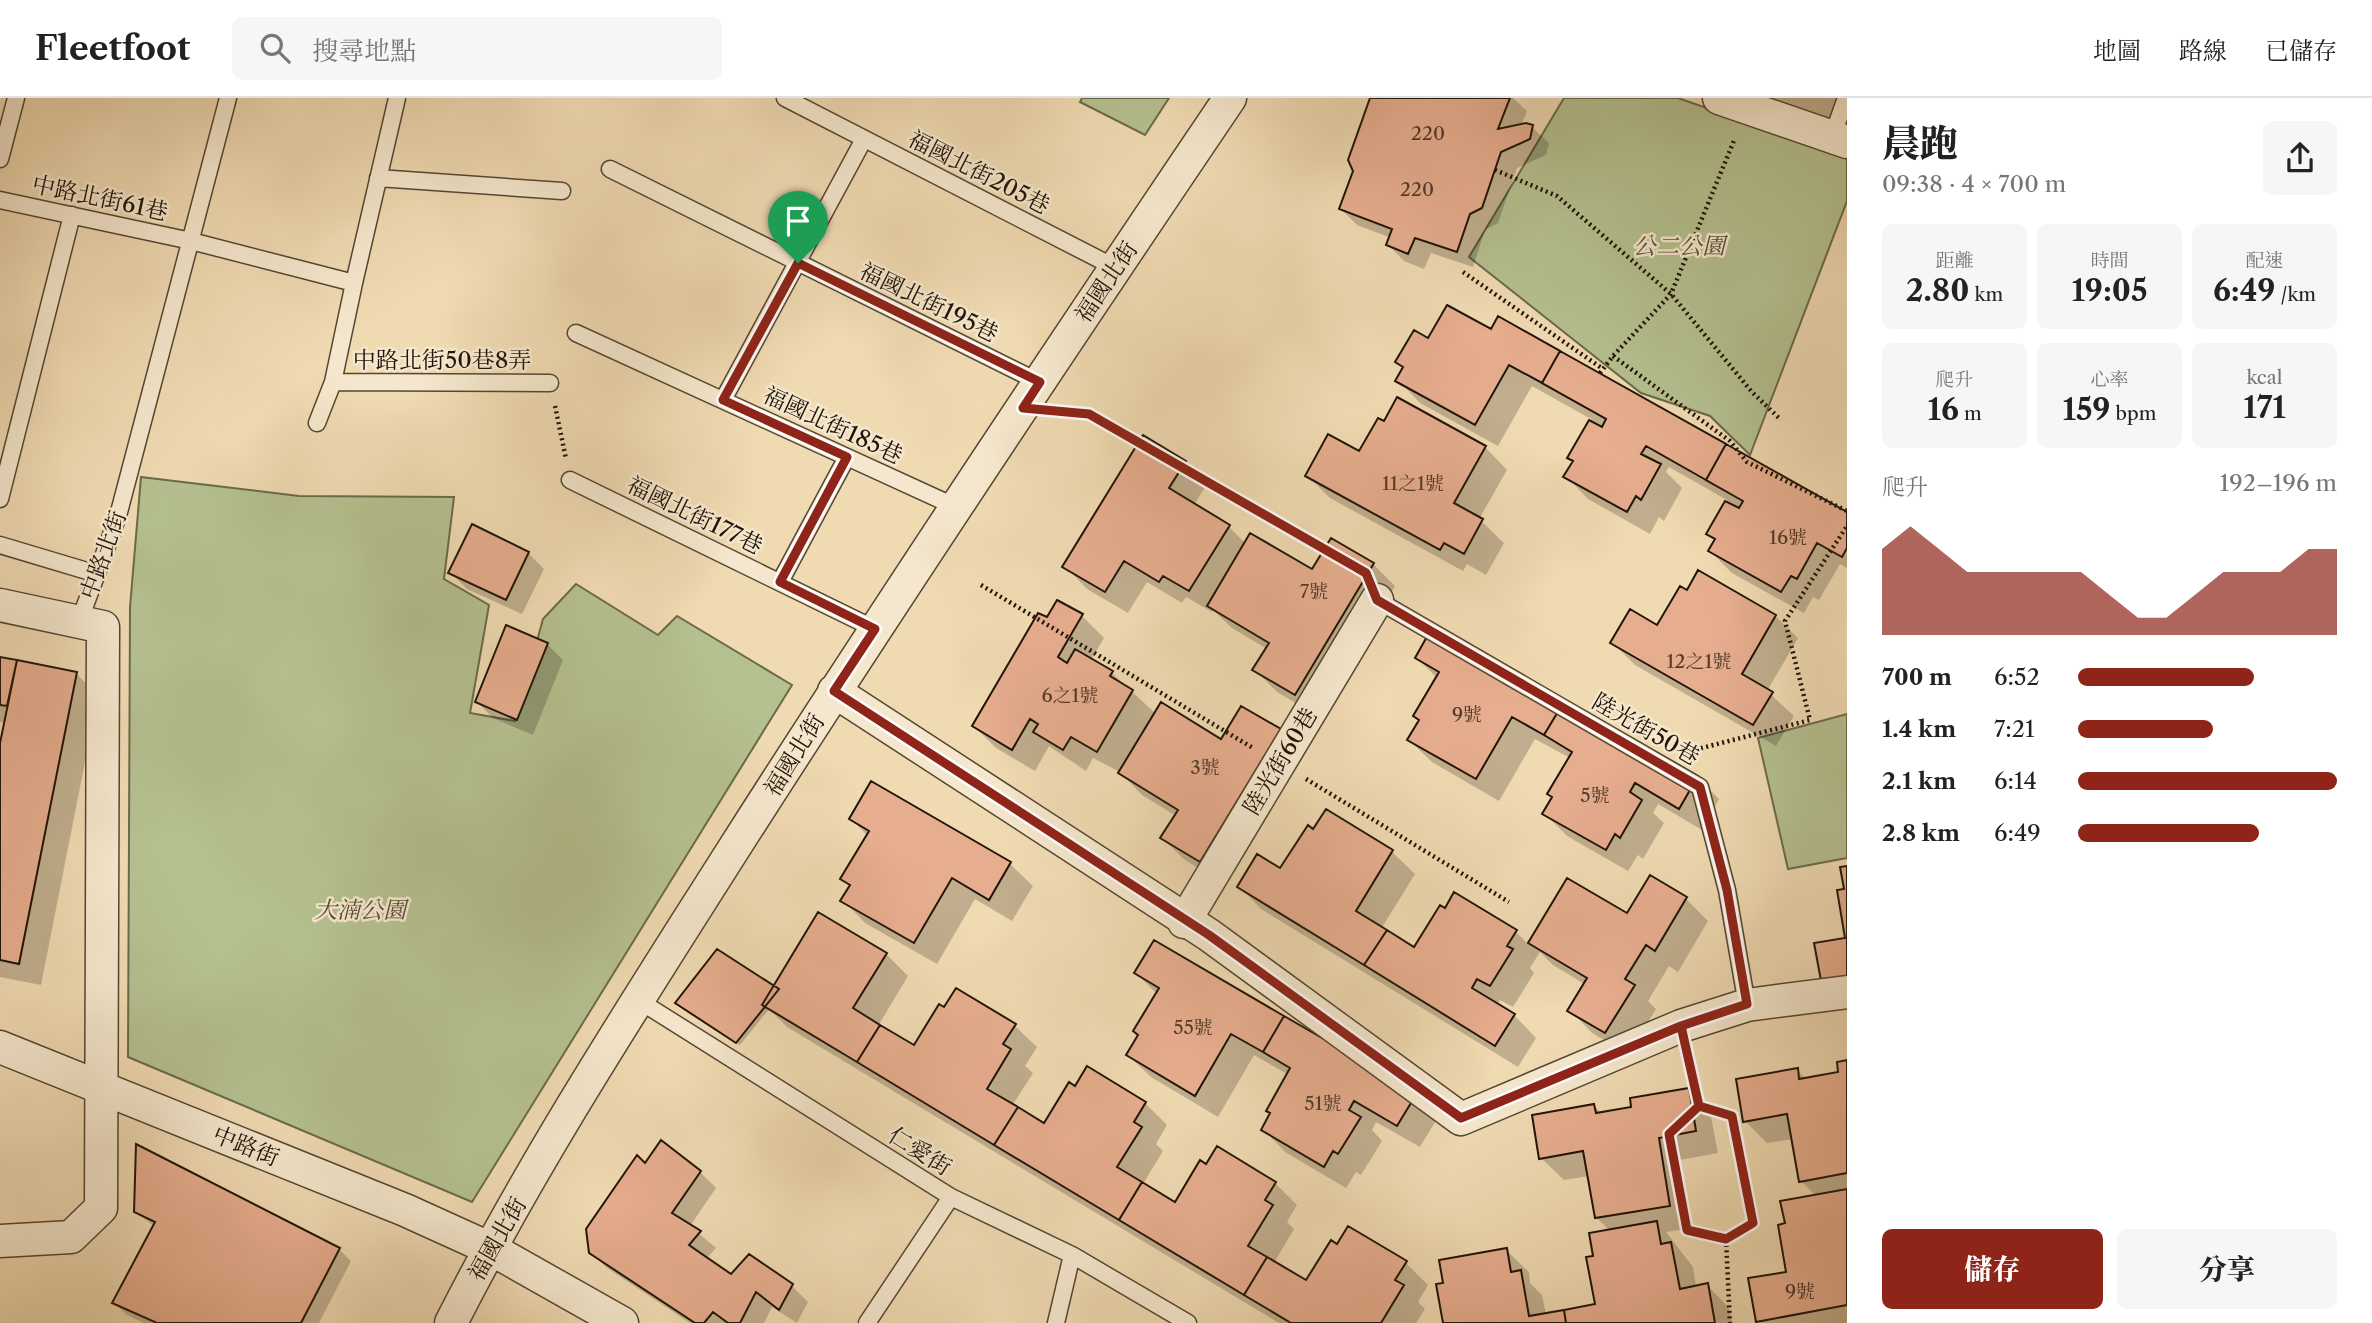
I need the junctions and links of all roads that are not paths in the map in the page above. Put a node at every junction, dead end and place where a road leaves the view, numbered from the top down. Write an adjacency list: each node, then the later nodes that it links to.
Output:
1 (16, 98): 10 (lane)
2 (228, 98): 16 (lane, 中路北街)
3 (397, 98): 12 (lane)
4 (785, 98): 8 (lane, 福國北街205巷)
5 (1230, 98): 18 (street, 福國北街)
6 (1719, 98): 9 (street)
7 (1846, 98): 9 (lane)
8 (864, 139): 17 (lane); 18 (lane, 福國北街205巷)
9 (1840, 139)
10 (0, 159)
11 (610, 169): 17 (lane, 福國北街195巷)
12 (378, 178): 13 (lane); 19 (lane)
13 (562, 191)
14 (0, 200): 15 (lane, 中路北街61巷)
15 (72, 215): 16 (lane, 中路北街61巷); 28 (lane)
16 (191, 241): 19 (lane, 中路北街61巷); 31 (lane, 中路北街)
17 (798, 263): 23 (lane, 福國北街195巷); 24 (lane)
18 (1114, 267): 23 (street, 福國北街)
19 (354, 284): 21 (lane)
20 (576, 333): 24 (lane, 福國北街185巷)
21 (333, 382): 22 (lane, 中路北街50巷8弄); 25 (lane)
22 (550, 383)
23 (1031, 395): 29 (street, 福國北街)
24 (723, 400): 26 (lane, 福國北街185巷)
25 (317, 423)
26 (847, 457): 29 (lane, 福國北街185巷); 32 (lane)
27 (570, 480): 32 (lane, 福國北街177巷)
28 (0, 499)
29 (957, 507): 36 (street, 福國北街)
30 (0, 545): 31 (lane)
31 (97, 574): 35 (lane, 中路北街)
32 (780, 582): 36 (lane, 福國北街177巷)
33 (1377, 600): 38 (street, 陸光街60巷); 41 (lane, 陸光街50巷)
34 (0, 605): 35 (street)
35 (79, 622): 43 (street, 中路北街)
36 (875, 629): 37 (street, 福國北街)
37 (834, 691): 38 (street); 40 (street, 福國北街)
38 (1184, 922): 41 (street)
39 (1847, 992): 41 (street)
40 (638, 1000): 44 (lane, 仁愛街); 46 (street, 福國北街)
41 (1747, 1004)
42 (0, 1047): 43 (street, 中路街)
43 (102, 1088): 45 (street); 46 (street, 中路街)
44 (951, 1197): 47 (lane, 仁愛街); 50 (lane)
45 (0, 1241)
46 (491, 1249): 48 (street, 福國北街); 49 (street, 中路街)
47 (1072, 1255): 51 (lane); 52 (lane, 仁愛街)
48 (451, 1323)
49 (622, 1323)
50 (867, 1323)
51 (1056, 1323)
52 (1188, 1323)

